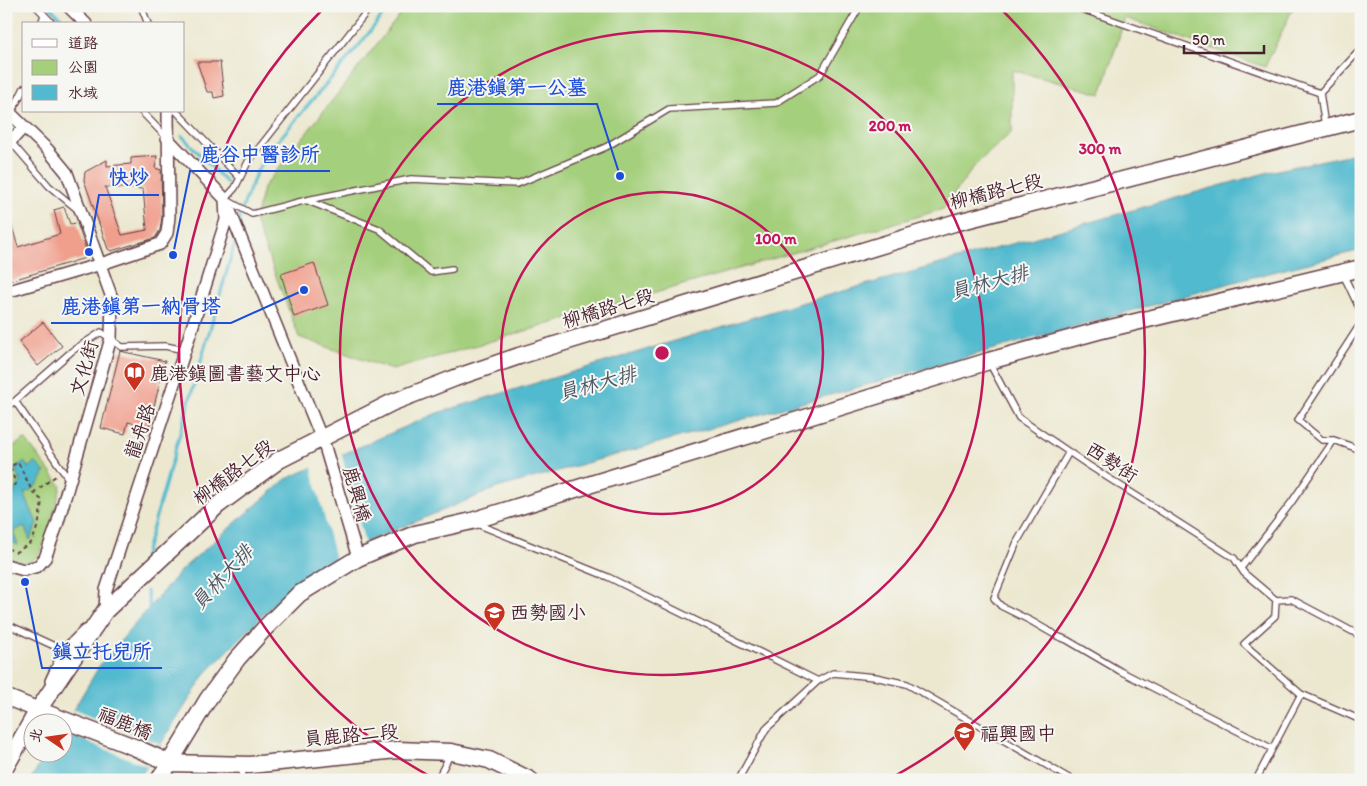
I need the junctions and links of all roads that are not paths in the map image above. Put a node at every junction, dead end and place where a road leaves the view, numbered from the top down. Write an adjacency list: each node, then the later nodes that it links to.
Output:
1 (36, 6): 7 (lane)
2 (68, 6): 10 (street)
3 (141, 6): 11 (lane)
4 (371, 6): 24 (lane)
5 (860, 6): 25 (lane)
6 (1074, 6): 14 (lane)
7 (44, 15): 8 (lane); 9 (lane)
8 (41, 22)
9 (51, 22)
10 (84, 22)
11 (147, 22)
12 (1361, 49): 14 (lane)
13 (22, 91): 15 (lane)
14 (1320, 94): 21 (lane)
15 (9, 112): 20 (street, 文化街)
16 (142, 112): 22 (lane)
17 (168, 112): 22 (street)
18 (177, 112): 24 (lane)
19 (1361, 119): 21 (main road, 柳橋路七段)
20 (24, 127): 23 (street); 27 (street, 文化街)
21 (1325, 128): 41 (main road, 柳橋路七段)
22 (167, 138): 26 (street); 28 (street)
23 (8, 144): 27 (lane)
24 (240, 178): 26 (lane)
25 (307, 200): 26 (lane); 30 (lane)
26 (229, 201): 36 (street, 龍舟路); 41 (street, 鹿興橋)
27 (82, 213): 28 (street, 文化街)
28 (101, 264): 32 (street); 35 (street, 文化街)
29 (1361, 268): 31 (main road)
30 (452, 269)
31 (1342, 272): 33 (lane); 37 (main road)
32 (6, 292)
33 (1361, 312)
34 (1361, 323): 40 (lane)
35 (110, 338): 36 (lane); 38 (lane); 44 (street, 文化街)
36 (185, 350): 50 (street, 龍舟路)
37 (989, 361): 43 (lane, 西勢街); 45 (main road)
38 (15, 401): 39 (lane); 44 (lane)
39 (6, 407)
40 (1334, 440): 42 (lane); 48 (lane)
41 (323, 442): 46 (street, 鹿興橋); 50 (main road, 柳橋路七段)
42 (1361, 450)
43 (1069, 452): 48 (lane, 西勢街); 59 (lane)
44 (66, 476): 47 (street, 文化街)
45 (472, 521): 46 (main road); 54 (lane)
46 (357, 554): 61 (main road)
47 (6, 565)
48 (1241, 568): 49 (lane, 西勢街)
49 (1276, 600): 52 (lane); 55 (lane)
50 (105, 611): 53 (street); 57 (main road, 柳橋路七段)
51 (13, 627): 53 (lane)
52 (1361, 636)
53 (65, 651): 57 (street)
54 (818, 681): 68 (lane); 69 (lane)
55 (1301, 694): 58 (lane); 59 (lane)
56 (6, 697): 57 (street)
57 (38, 710): 61 (main road, 福鹿橋); 62 (main road, 柳橋路七段)
58 (1361, 720)
59 (1271, 748): 70 (lane)
60 (451, 752): 63 (main road, 員鹿路二段); 66 (lane); 67 (main road, 員鹿路二段)
61 (170, 763): 63 (main road, 員鹿路二段); 64 (main road); 65 (lane)
62 (6, 766)
63 (243, 772)
64 (159, 780)
65 (163, 780)
66 (437, 780)
67 (530, 780)
68 (738, 780)
69 (1072, 780)
70 (1256, 780)

